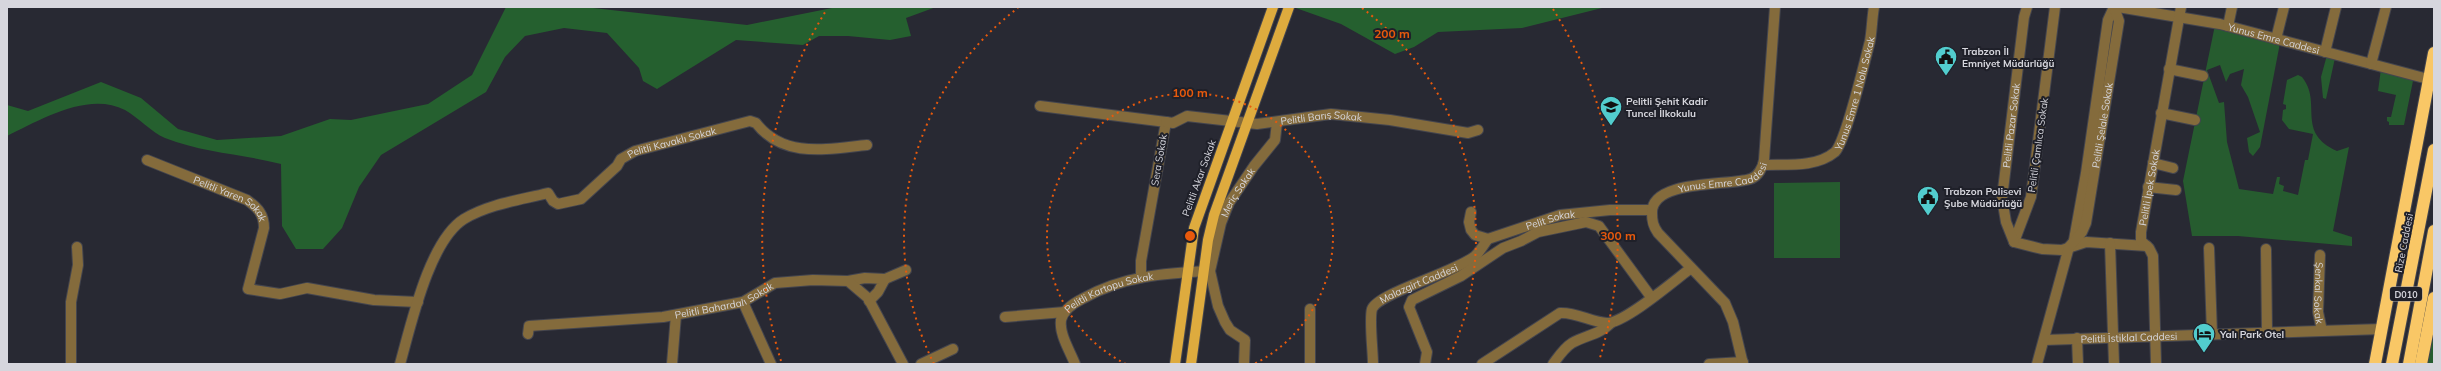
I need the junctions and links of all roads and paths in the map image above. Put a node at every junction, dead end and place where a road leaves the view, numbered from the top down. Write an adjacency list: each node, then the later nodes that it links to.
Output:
1 (1273, 7): 25 (main road, Pelitli Akar Sokak)
2 (1289, 7): 28 (main road)
3 (1775, 7): 34 (street, Yunus Emre Caddesi)
4 (1874, 7): 34 (street, Yunus Emre 1 Nolu Sokak)
5 (2027, 7): 42 (street, Pelitli Pazar Sokak)
6 (2055, 7): 42 (street, Pelitli Çamlıca Sokak)
7 (2114, 7): 44 (street, Pelitli Şelale Sokak)
8 (2118, 7): 13 (street, Yunus Emre Caddesi)
9 (2232, 7): 14 (street)
10 (2284, 7): 15 (street)
11 (2336, 7): 16 (street)
12 (2386, 7): 18 (street)
13 (2180, 12): 14 (street, Yunus Emre Caddesi); 19 (street, Pelitli İpek Sokak)
14 (2228, 26): 15 (street, Yunus Emre Caddesi)
15 (2276, 39): 16 (street, Yunus Emre Caddesi)
16 (2325, 52): 18 (street, Yunus Emre Caddesi)
17 (2434, 53): 21 (highway)
18 (2371, 64): 21 (street, Yunus Emre Caddesi)
19 (2170, 69): 20 (street); 23 (street, Pelitli İpek Sokak)
20 (2203, 76)
21 (2428, 78): 67 (highway)
22 (1040, 106): 26 (street, Sera Sokak)
23 (2161, 113): 24 (street); 33 (street, Pelitli İpek Sokak)
24 (2195, 120)
25 (1232, 121): 26 (street, Pelitli Barış Sokak); 28 (street, Pelitli Barış Sokak); 53 (main road, Pelitli Akar Sokak)
26 (1166, 122): 54 (street, Sera Sokak)
27 (1277, 122): 28 (street, Pelitli Barış Sokak); 29 (street, Pelitli Barış Sokak); 52 (street, Meriç Sokak)
28 (1247, 123): 52 (main road)
29 (1478, 130)
30 (867, 145): 60 (street, Pelitli Kavaklı Sokak)
31 (2434, 150): 99 (highway, Rize Caddesi / D010)
32 (147, 160): 60 (street, Pelitli Yaren Sokak)
33 (2153, 164): 35 (street); 36 (street, Pelitli İpek Sokak)
34 (1763, 165): 38 (street, Yunus Emre Caddesi)
35 (2173, 168)
36 (2148, 187): 37 (street); 45 (street, Pelitli İpek Sokak)
37 (2176, 190)
38 (1652, 210): 41 (street, Pelit Sokak); 50 (street)
39 (1472, 212): 41 (street)
40 (2434, 231): 100 (highway, D010)
41 (1488, 239): 89 (street, Malazgirt Caddesi)
42 (2014, 242): 44 (street)
43 (2110, 243): 44 (street); 45 (street); 73 (street)
44 (2071, 244): 75 (street, Pelitli Şelale Sokak)
45 (2147, 246): 72 (street, Pelitli İpek Sokak)
46 (77, 247): 78 (street)
47 (2209, 248): 71 (street)
48 (2266, 250): 69 (street)
49 (2320, 255): 68 (street, Şenkal Sokak)
50 (1691, 268): 57 (street); 77 (street)
51 (906, 270): 55 (street)
52 (1207, 271): 53 (street, Pelitli Kartopu Sokak); 86 (main road); 87 (street)
53 (1188, 272): 54 (street, Pelitli Kartopu Sokak); 85 (main road, Pelitli Akar Sokak)
54 (1141, 276): 63 (street, Pelitli Kartopu Sokak)
55 (885, 279): 56 (street, Pelitli Bahardalı Sokak); 59 (street)
56 (848, 281): 59 (street); 61 (street, Pelitli Bahardalı Sokak)
57 (1651, 297): 66 (street); 90 (street)
58 (2434, 298): 101 (highway)
59 (869, 301): 82 (street)
60 (418, 302): 79 (street, Pelitli Kavaklı Sokak)
61 (743, 302): 64 (street, Pelitli Bahardalı Sokak); 81 (street)
62 (1310, 309): 88 (street)
63 (1065, 312): 65 (street); 84 (street, Pelitli Kartopu Sokak)
64 (676, 315): 70 (street, Pelitli Bahardalı Sokak); 80 (street)
65 (1006, 317)
66 (1611, 323): 91 (street); 92 (street)
67 (2382, 329): 68 (street, Pelitli İstiklal Caddesi); 98 (highway)
68 (2322, 331): 69 (street, Pelitli İstiklal Caddesi)
69 (2267, 332): 71 (street, Pelitli İstiklal Caddesi)
70 (528, 334)
71 (2212, 334): 72 (street, Pelitli İstiklal Caddesi)
72 (2155, 336): 73 (street, Pelitli İstiklal Caddesi); 97 (street, Pelitli İpek Sokak)
73 (2113, 337): 74 (street, Pelitli İstiklal Caddesi); 96 (street)
74 (2078, 338): 75 (street, Pelitli İstiklal Caddesi); 95 (street)
75 (2044, 340): 94 (street, Pelitli Şelale Sokak)
76 (953, 349): 83 (street)
77 (1743, 363): 93 (street)
78 (71, 364)
79 (400, 364)
80 (672, 364)
81 (771, 364)
82 (903, 364)
83 (921, 364)
84 (1075, 364)
85 (1175, 364)
86 (1191, 364)
87 (1244, 364)
88 (1310, 364)
89 (1372, 364)
90 (1425, 364)
91 (1482, 364)
92 (1554, 364)
93 (1709, 364)
94 (2037, 364)
95 (2078, 364)
96 (2114, 364)
97 (2156, 364)
98 (2375, 364)
99 (2392, 364)
100 (2409, 364)
101 (2421, 364)

